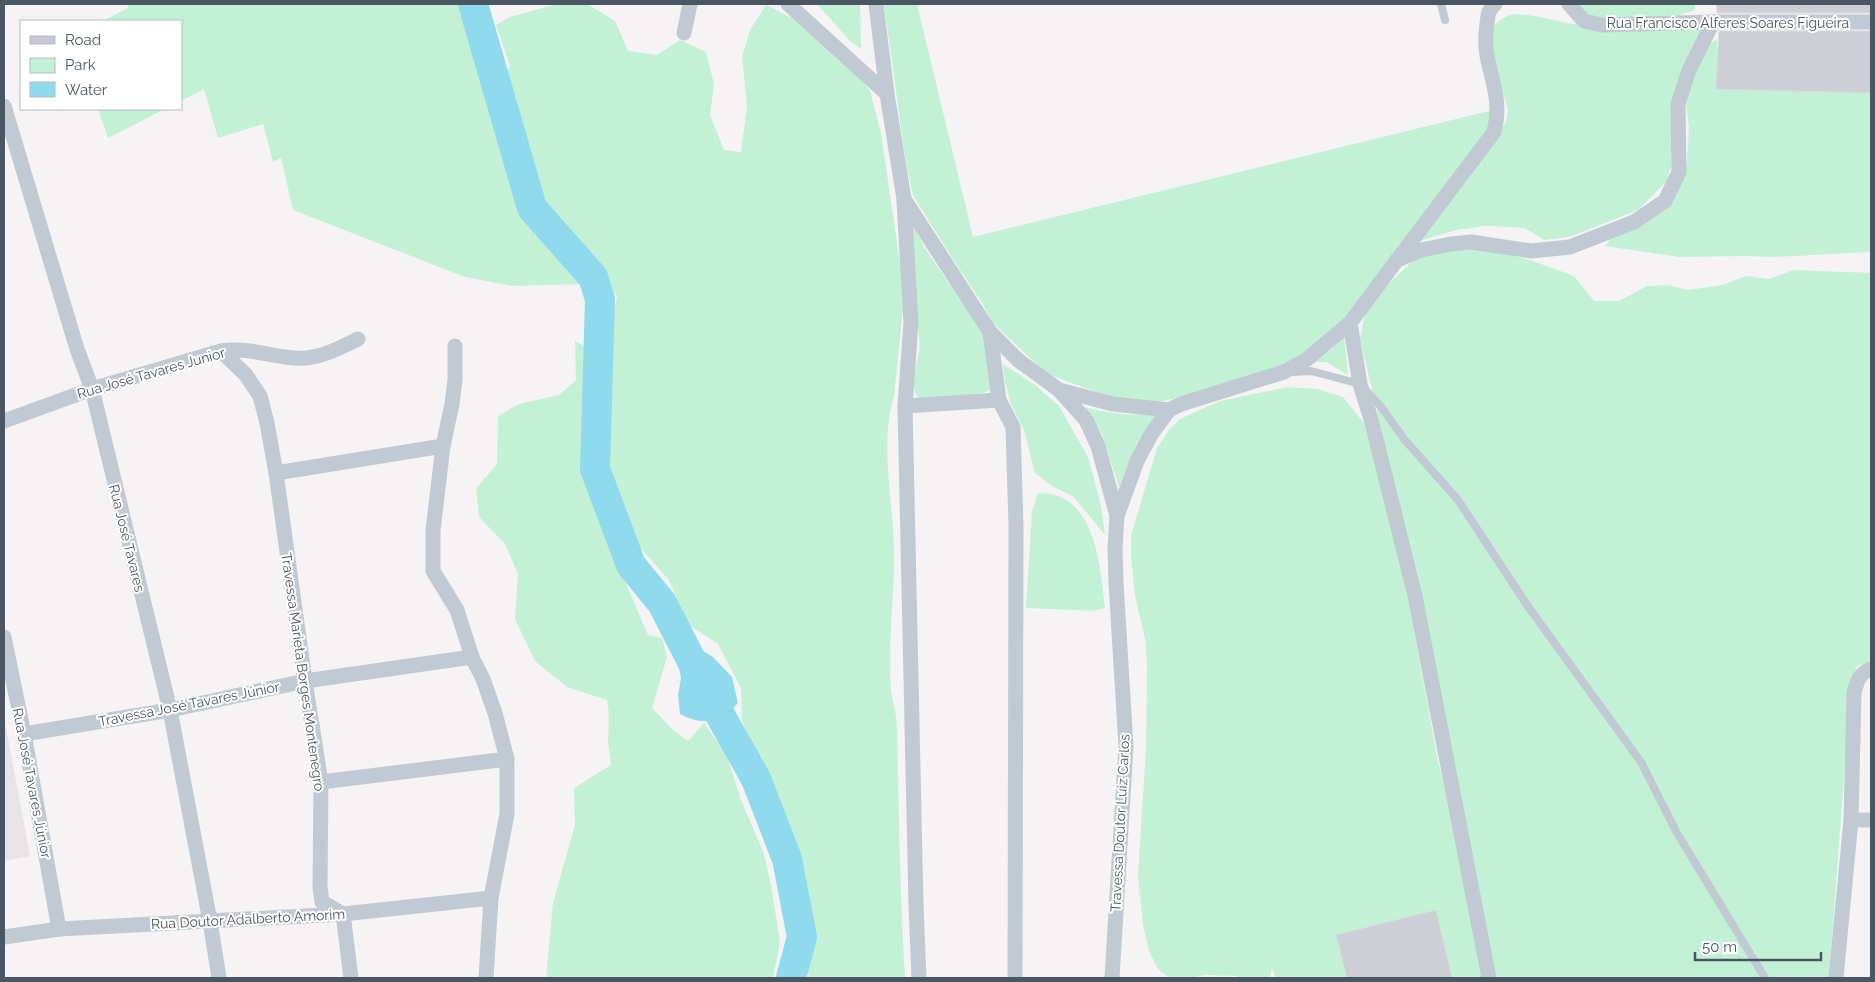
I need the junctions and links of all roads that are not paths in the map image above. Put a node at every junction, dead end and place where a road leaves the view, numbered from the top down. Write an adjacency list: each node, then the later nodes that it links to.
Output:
1 (690, 4): 10 (street)
2 (788, 4): 11 (street)
3 (876, 4): 11 (street)
4 (1441, 4): 7 (lane)
5 (1495, 4): 14 (street)
6 (1569, 4): 8 (street, Rua Francisco Alferes Soares Figueira)
7 (1445, 20)
8 (1713, 22): 9 (street, Rua Francisco Alferes Soares Figueira); 14 (street)
9 (1871, 22)
10 (684, 33)
11 (887, 94): 13 (street)
12 (4, 106): 22 (street, Rua José Tavares)
13 (904, 199): 16 (street); 25 (street)
14 (1397, 260): 15 (street)
15 (1350, 323): 20 (street); 21 (street)
16 (990, 332): 23 (street); 24 (street)
17 (358, 339): 19 (street, Rua José Tavares Junior)
18 (455, 346): 28 (street)
19 (221, 351): 22 (street, Rua José Tavares Junior); 29 (street, Travessa Marieta Borges Montenegro)
20 (1284, 372): 21 (lane); 26 (street)
21 (1360, 384): 52 (street); 53 (lane)
22 (92, 389): 27 (street, Rua José Tavares Junior); 35 (street, Rua José Tavares)
23 (1059, 390): 26 (street); 30 (street)
24 (999, 400): 25 (street); 50 (street)
25 (905, 406): 49 (street)
26 (1169, 410): 30 (street)
27 (4, 421)
28 (443, 446): 29 (street); 32 (street)
29 (276, 473): 34 (street, Travessa Marieta Borges Montenegro)
30 (1117, 516): 51 (street, Travessa Doutor Luiz Carlos)
31 (4, 638): 36 (street, Rua José Tavares Júnior)
32 (472, 656): 34 (street, Travessa José Tavares Júnior); 37 (street)
33 (1871, 669): 39 (street)
34 (305, 681): 35 (street, Travessa José Tavares Júnior); 38 (street, Travessa Marieta Borges Montenegro)
35 (170, 710): 36 (street, Travessa José Tavares Júnior); 43 (street, Rua José Tavares)
36 (24, 734): 44 (street, Rua José Tavares Júnior)
37 (507, 759): 38 (street); 41 (street)
38 (321, 782): 42 (street, Travessa Marieta Borges Montenegro)
39 (1851, 820): 40 (street); 54 (street)
40 (1871, 820)
41 (491, 898): 42 (street, Rua Doutor Adalberto Amorim); 48 (street)
42 (343, 914): 43 (street, Rua Doutor Adalberto Amorim); 47 (street)
43 (210, 922): 44 (street, Rua Doutor Adalberto Amorim); 46 (street, Rua José Tavares)
44 (59, 930): 45 (street, Rua Doutor Adalberto Amorim)
45 (4, 937)
46 (219, 978)
47 (351, 978)
48 (486, 978)
49 (919, 978)
50 (1015, 978)
51 (1112, 978)
52 (1489, 978)
53 (1765, 978)
54 (1836, 978)

